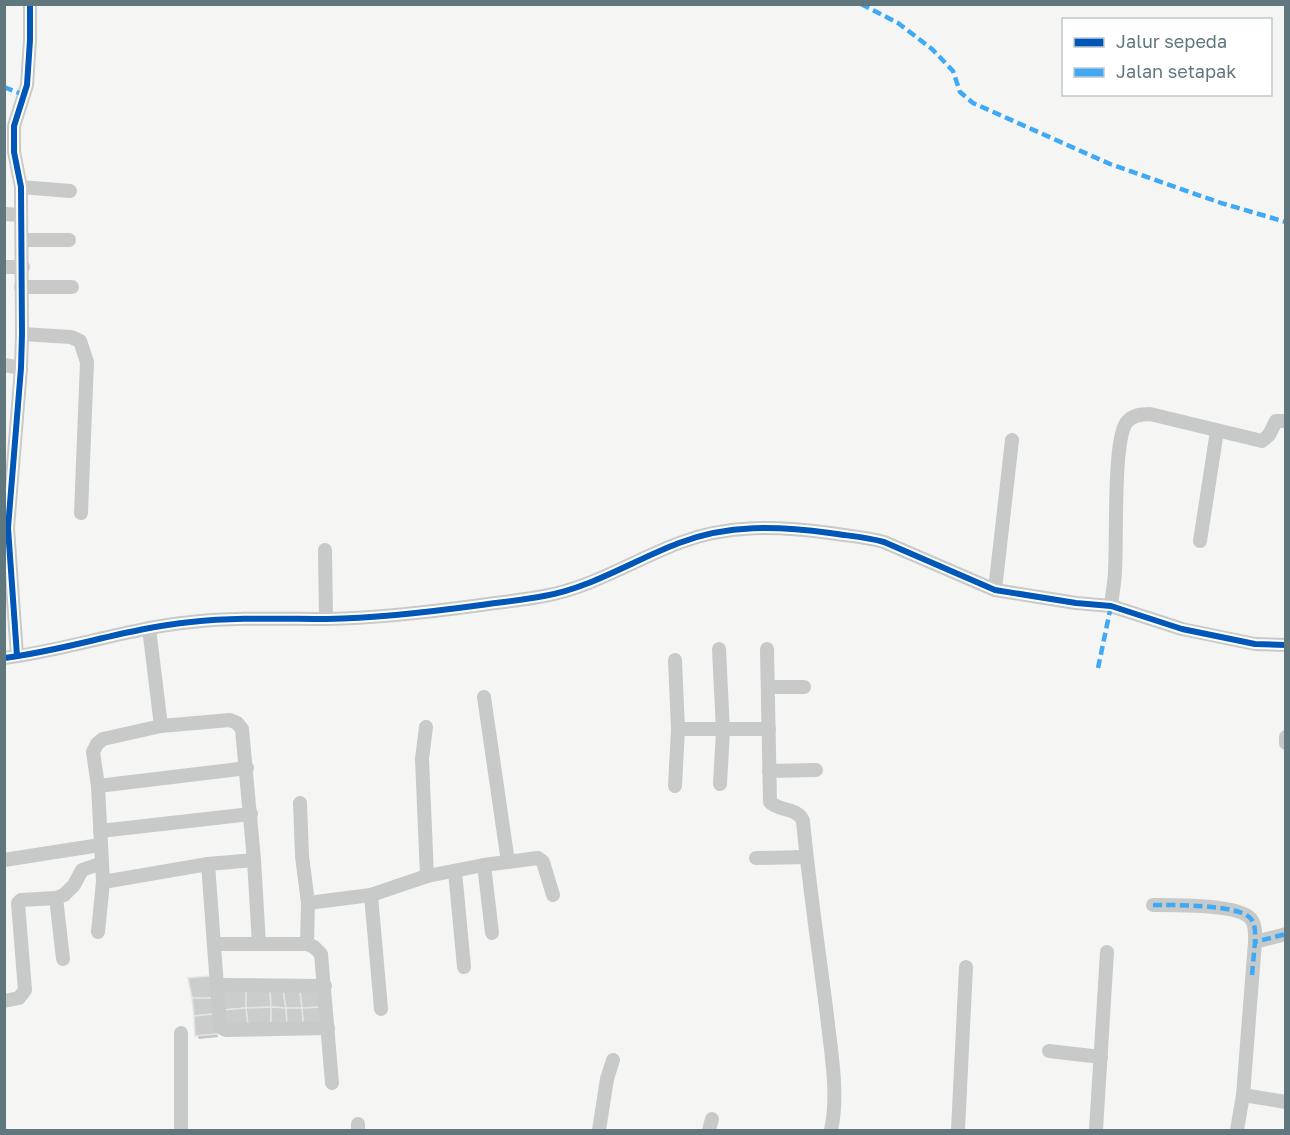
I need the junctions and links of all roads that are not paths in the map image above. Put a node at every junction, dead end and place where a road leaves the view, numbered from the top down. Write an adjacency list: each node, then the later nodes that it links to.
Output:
1 (30, 4): 2 (street)
2 (9, 152): 3 (street)
3 (21, 187): 4 (street); 6 (street)
4 (70, 191)
5 (4, 214): 6 (street)
6 (21, 215): 7 (street)
7 (22, 240): 8 (street); 10 (street)
8 (69, 240)
9 (4, 267): 10 (street)
10 (23, 267): 11 (street)
11 (21, 287): 12 (street); 13 (street)
12 (72, 287)
13 (22, 334): 15 (street); 19 (street)
14 (4, 365): 15 (street)
15 (21, 368): 29 (street)
16 (1286, 421): 17 (street)
17 (1217, 431): 20 (street); 23 (street)
18 (1012, 440): 22 (street)
19 (81, 513)
20 (1200, 541)
21 (325, 550): 24 (street)
22 (995, 590): 23 (street); 24 (street)
23 (1111, 606): 26 (street)
24 (326, 619): 25 (street)
25 (149, 628): 29 (street); 34 (street)
26 (1286, 645)
27 (719, 649): 38 (street)
28 (767, 649): 31 (street)
29 (11, 657)
30 (675, 660): 36 (street)
31 (768, 687): 32 (street); 37 (street)
32 (804, 687)
33 (484, 697): 54 (street)
34 (161, 726): 41 (street); 45 (street)
35 (426, 727): 59 (street)
36 (678, 729): 38 (street); 46 (street)
37 (769, 729): 38 (street); 43 (street)
38 (723, 731): 44 (street)
39 (1286, 737): 40 (street)
40 (1286, 743)
41 (247, 768): 45 (street); 48 (street)
42 (816, 770): 43 (street)
43 (770, 771): 50 (street)
44 (720, 784)
45 (98, 786): 49 (street)
46 (675, 786)
47 (300, 803): 64 (street)
48 (251, 814): 49 (street); 53 (street)
49 (100, 838): 52 (street); 55 (street)
50 (806, 857): 51 (street); 91 (street)
51 (756, 858)
52 (5, 859)
53 (254, 860): 56 (street); 71 (street)
54 (508, 862): 57 (street); 62 (street)
55 (102, 863): 60 (street); 63 (street)
56 (208, 864): 60 (street); 70 (street)
57 (484, 865): 58 (street); 67 (street)
58 (455, 871): 59 (street); 75 (street)
59 (428, 876): 61 (street)
60 (103, 882): 66 (street)
61 (371, 895): 64 (street); 80 (street)
62 (553, 895)
63 (56, 898): 74 (street); 79 (street)
64 (308, 903): 72 (street)
65 (1154, 905): 69 (street)
66 (98, 932)
67 (492, 933)
68 (1286, 934): 69 (street)
69 (1255, 942): 87 (street)
70 (214, 944): 71 (street); 77 (street)
71 (259, 944): 72 (street)
72 (307, 944): 78 (street)
73 (1107, 952): 84 (street)
74 (63, 959)
75 (464, 967)
76 (966, 967): 92 (street)
77 (216, 986): 78 (street); 81 (street)
78 (325, 986): 81 (street)
79 (4, 1001)
80 (381, 1009)
81 (328, 1028): 86 (street)
82 (181, 1033): 89 (street)
83 (1049, 1051): 84 (street)
84 (1101, 1057): 93 (street)
85 (613, 1060): 90 (street)
86 (332, 1083)
87 (1243, 1095): 88 (street); 94 (street)
88 (1286, 1102)
89 (181, 1131)
90 (599, 1131)
91 (831, 1131)
92 (958, 1131)
93 (1096, 1131)
94 (1237, 1131)

